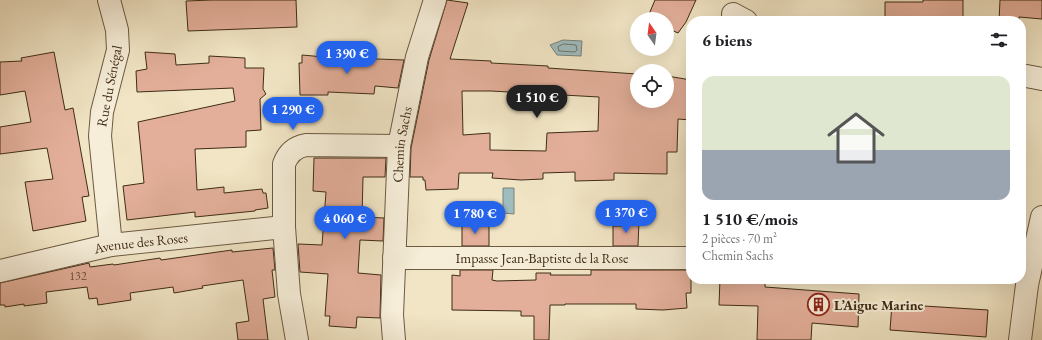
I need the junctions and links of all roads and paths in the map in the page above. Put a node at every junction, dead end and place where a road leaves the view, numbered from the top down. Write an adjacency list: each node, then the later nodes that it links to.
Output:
1 (109, 0): 8 (street, Rue du Sénégal)
2 (436, 0): 5 (street, Chemin Sachs)
3 (1026, 76): 4 (street)
4 (1042, 79)
5 (399, 146): 7 (street); 9 (street, Chemin Sachs)
6 (1042, 217): 14 (street)
7 (284, 227): 8 (street, Avenue des Roses); 12 (street)
8 (110, 245): 11 (street, Avenue des Roses)
9 (394, 258): 10 (street, Impasse Jean-Baptiste de la Rose); 13 (street, Chemin Sachs)
10 (686, 258)
11 (0, 271)
12 (297, 340)
13 (394, 340)
14 (1020, 340)

